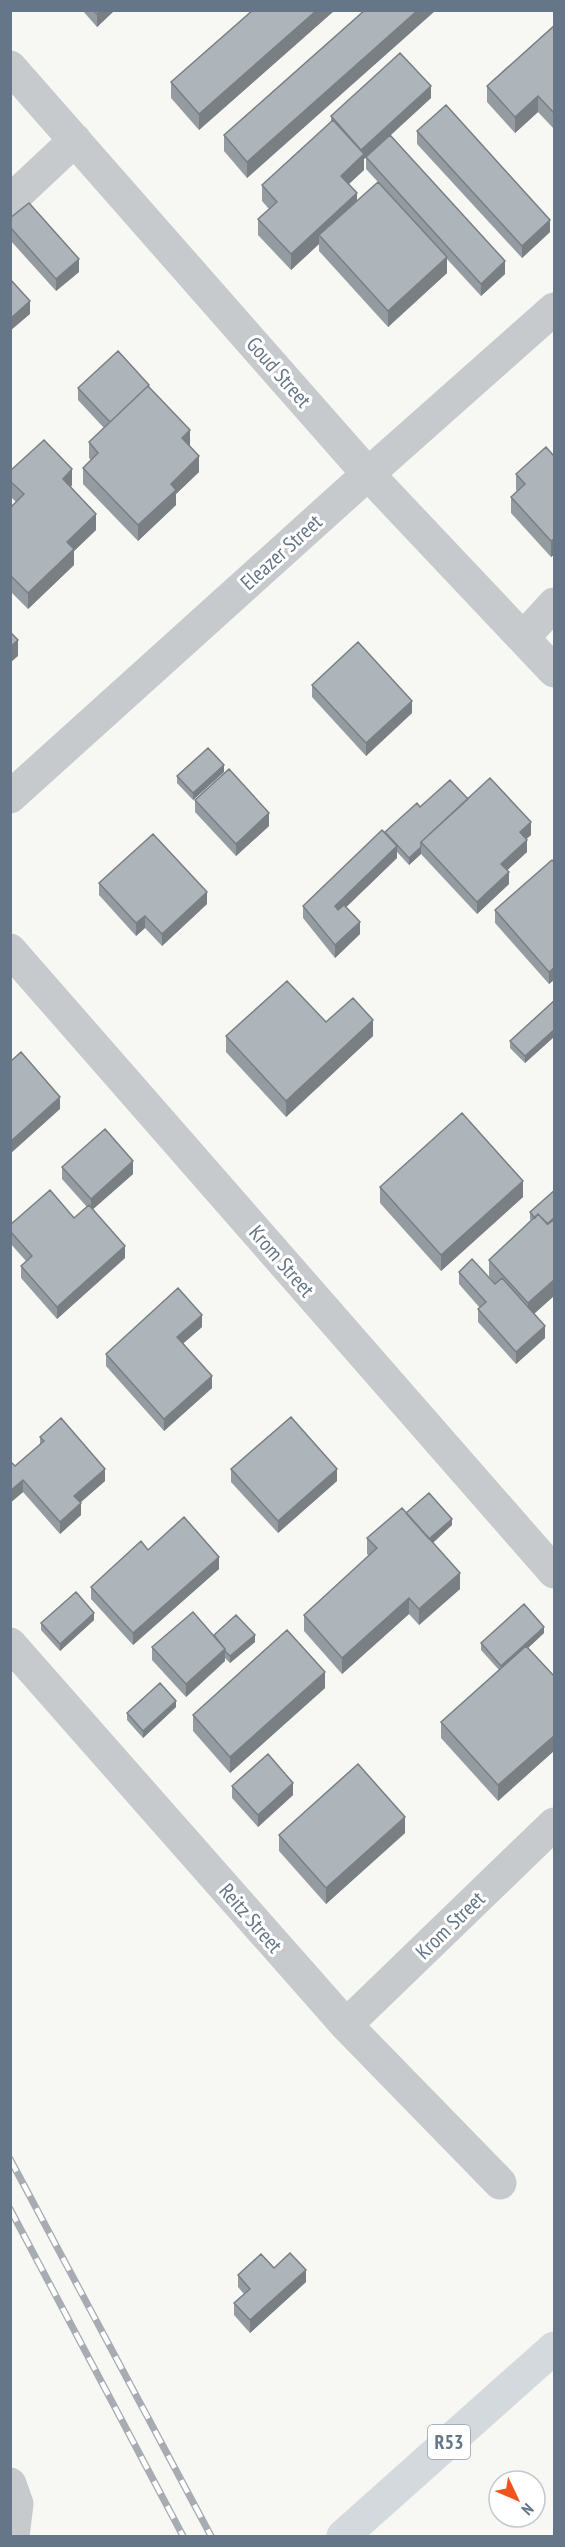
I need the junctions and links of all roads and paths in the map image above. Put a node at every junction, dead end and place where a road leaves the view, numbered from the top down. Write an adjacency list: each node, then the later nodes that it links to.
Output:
1 (10, 67): 2 (street, Goud Street)
2 (75, 140): 3 (street); 5 (street, Goud Street)
3 (10, 201)
4 (555, 309): 5 (street, Eleazer Street)
5 (368, 474): 7 (street, Goud Street); 9 (street, Eleazer Street)
6 (555, 604): 7 (street)
7 (524, 637): 8 (street, Goud Street)
8 (555, 671)
9 (10, 797)
10 (10, 950): 11 (street, Krom Street)
11 (555, 1572)
12 (10, 1644): 14 (street, Reitz Street)
13 (555, 1824): 14 (street, Krom Street)
14 (346, 2025): 15 (street, Reitz Street)
15 (500, 2183)
16 (555, 2348): 19 (main road, R53)
17 (14, 2494): 18 (street)
18 (13, 2536)
19 (343, 2536)

